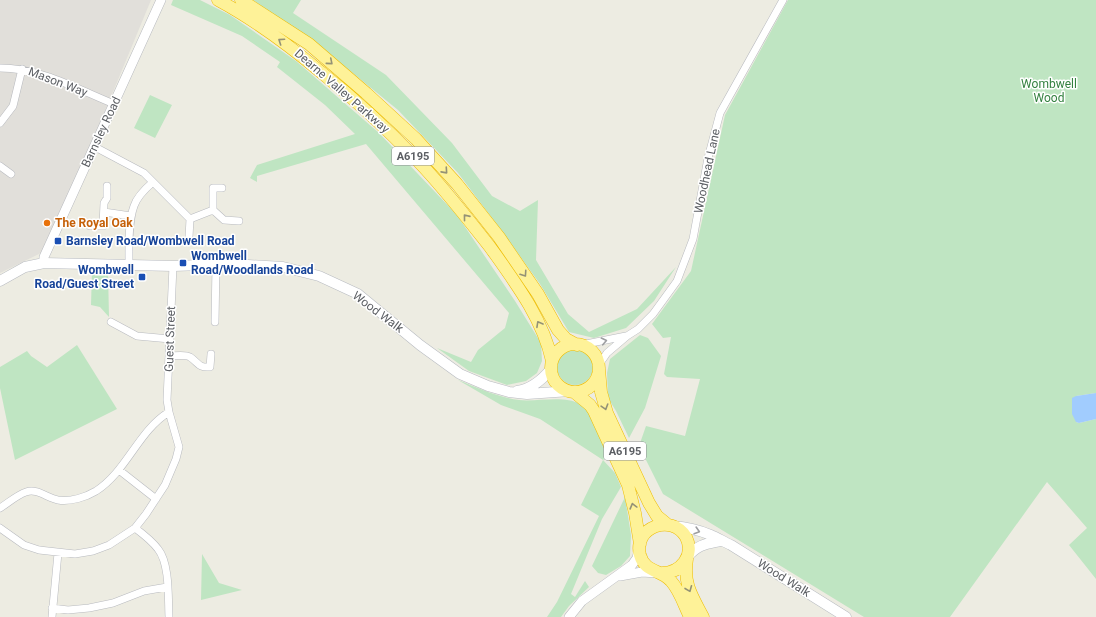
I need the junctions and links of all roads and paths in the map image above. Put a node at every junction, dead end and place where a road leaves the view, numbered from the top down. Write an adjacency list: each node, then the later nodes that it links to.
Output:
1 (161, 0): 7 (street, Barnsley Road)
2 (218, 0): 34 (highway, Dearne Valley Parkway / A6195, one-way to 2)
3 (241, 0): 31 (highway, Dearne Valley Parkway / A6195, one-way to 31)
4 (782, 0): 29 (street, Woodhead Lane)
5 (0, 68): 6 (street, Mason Way)
6 (22, 69): 7 (street, Mason Way); 8 (street)
7 (114, 104): 9 (street, Barnsley Road)
8 (0, 123)
9 (95, 147): 12 (street); 22 (street, Barnsley Road)
10 (0, 166): 11 (street)
11 (11, 174)
12 (153, 182): 17 (street); 18 (street)
13 (107, 186): 16 (street)
14 (222, 188): 15 (street)
15 (212, 210): 18 (street); 19 (street)
16 (104, 212): 17 (street); 20 (street)
17 (131, 216): 23 (street)
18 (190, 219): 21 (street)
19 (239, 220)
20 (90, 226)
21 (189, 237)
22 (44, 264): 23 (main road, Wood Walk); 26 (main road, Wood Walk)
23 (130, 265): 25 (main road, Wood Walk)
24 (216, 265): 25 (main road, Wood Walk); 28 (street); 36 (main road, Wood Walk)
25 (173, 266): 30 (street, Guest Street)
26 (0, 281)
27 (111, 322): 30 (street)
28 (215, 322)
29 (627, 336): 31 (street, Woodhead Lane, one-way to 29); 35 (street, Woodhead Lane)
30 (170, 339): 33 (street, Guest Street)
31 (579, 345): 34 (highway); 35 (highway, A6195)
32 (211, 354): 33 (street)
33 (170, 356): 38 (street, Guest Street)
34 (552, 365): 36 (main road, Wood Walk); 37 (highway, A6195)
35 (598, 368): 37 (highway); 42 (highway, A6195, one-way to 42)
36 (509, 392): 37 (main road, Wood Walk)
37 (572, 392): 46 (highway, A6195, one-way to 37)
38 (169, 412): 39 (street); 40 (street, Guest Street)
39 (119, 470): 40 (street); 41 (street)
40 (156, 499): 44 (street, Guest Street)
41 (0, 508)
42 (671, 525): 45 (main road, Wood Walk, one-way to 45); 46 (highway); 48 (highway, A6195)
43 (0, 528): 47 (street)
44 (135, 528): 47 (street); 51 (street)
45 (720, 541): 48 (main road); 58 (main road, Wood Walk)
46 (640, 545): 49 (highway, A6195); 50 (street)
47 (58, 553): 52 (street)
48 (687, 557): 49 (highway); 57 (highway, A6195, one-way to 57)
49 (661, 573): 50 (street); 56 (highway, A6195)
50 (617, 577): 55 (street)
51 (167, 588): 52 (street); 54 (street)
52 (52, 608): 53 (street)
53 (52, 617)
54 (169, 617)
55 (569, 617)
56 (690, 617)
57 (703, 617)
58 (846, 617)

